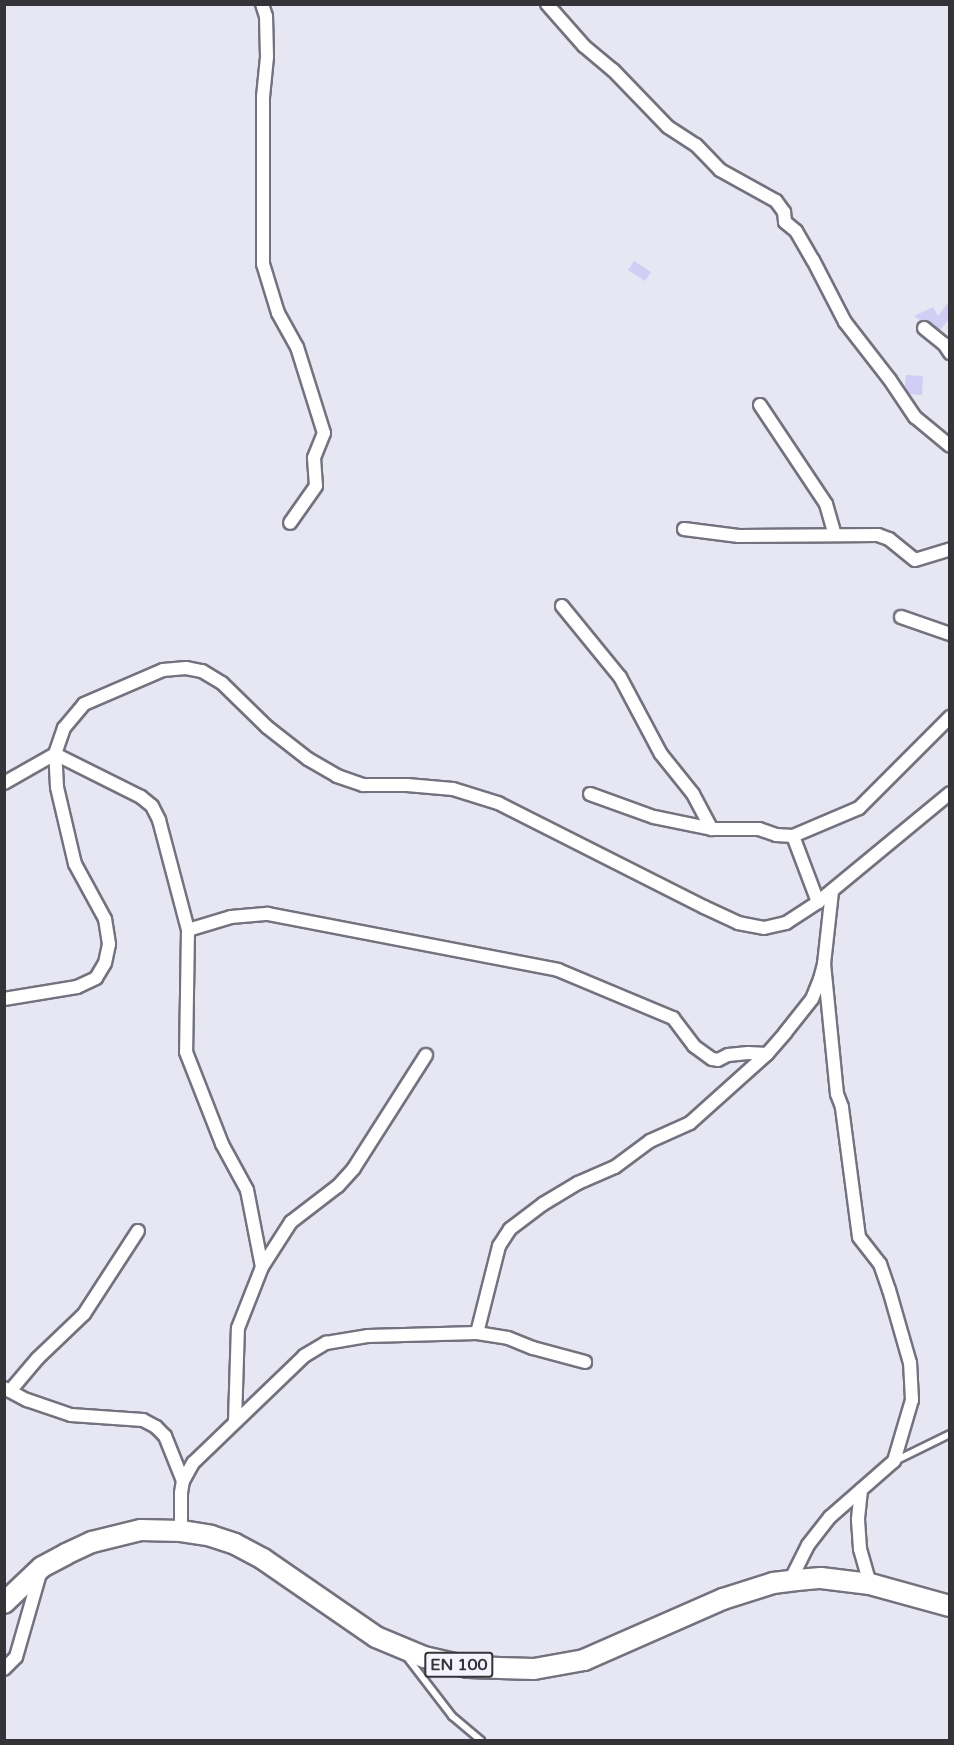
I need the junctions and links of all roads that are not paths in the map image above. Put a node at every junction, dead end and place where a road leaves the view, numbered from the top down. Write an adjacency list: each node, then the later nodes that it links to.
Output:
1 (261, 4): 7 (street)
2 (547, 4): 6 (street)
3 (924, 328): 4 (street)
4 (950, 353)
5 (760, 405): 9 (street)
6 (950, 446)
7 (290, 523)
8 (684, 529): 9 (street)
9 (835, 535): 10 (street)
10 (950, 549)
11 (562, 606): 19 (street)
12 (902, 617): 13 (street)
13 (950, 634)
14 (950, 717): 20 (street)
15 (55, 754): 16 (street); 22 (street); 23 (street); 25 (street)
16 (4, 783)
17 (950, 793): 21 (street)
18 (590, 794): 19 (street)
19 (712, 829): 20 (street)
20 (793, 836): 22 (street)
21 (832, 891): 22 (street); 24 (street)
22 (818, 902)
23 (188, 930): 26 (street); 29 (street)
24 (824, 964): 26 (street); 35 (street)
25 (4, 999)
26 (767, 1054): 30 (street)
27 (426, 1055): 29 (street)
28 (138, 1231): 32 (street)
29 (262, 1267): 33 (street)
30 (477, 1333): 31 (street); 33 (street)
31 (585, 1362)
32 (7, 1390): 36 (street)
33 (235, 1421): 36 (street)
34 (950, 1434): 35 (lane)
35 (894, 1461): 37 (street)
36 (183, 1481): 38 (street)
37 (861, 1490): 40 (street); 41 (street)
38 (181, 1532): 39 (main road, EN 100); 44 (main road, EN 100)
39 (42, 1567): 42 (main road, EN 100); 45 (street)
40 (790, 1581): 41 (main road, EN 100); 44 (main road, EN 100)
41 (870, 1584): 43 (main road, EN 100)
42 (4, 1603)
43 (950, 1606)
44 (399, 1648): 46 (lane)
45 (4, 1669)
46 (481, 1740)

